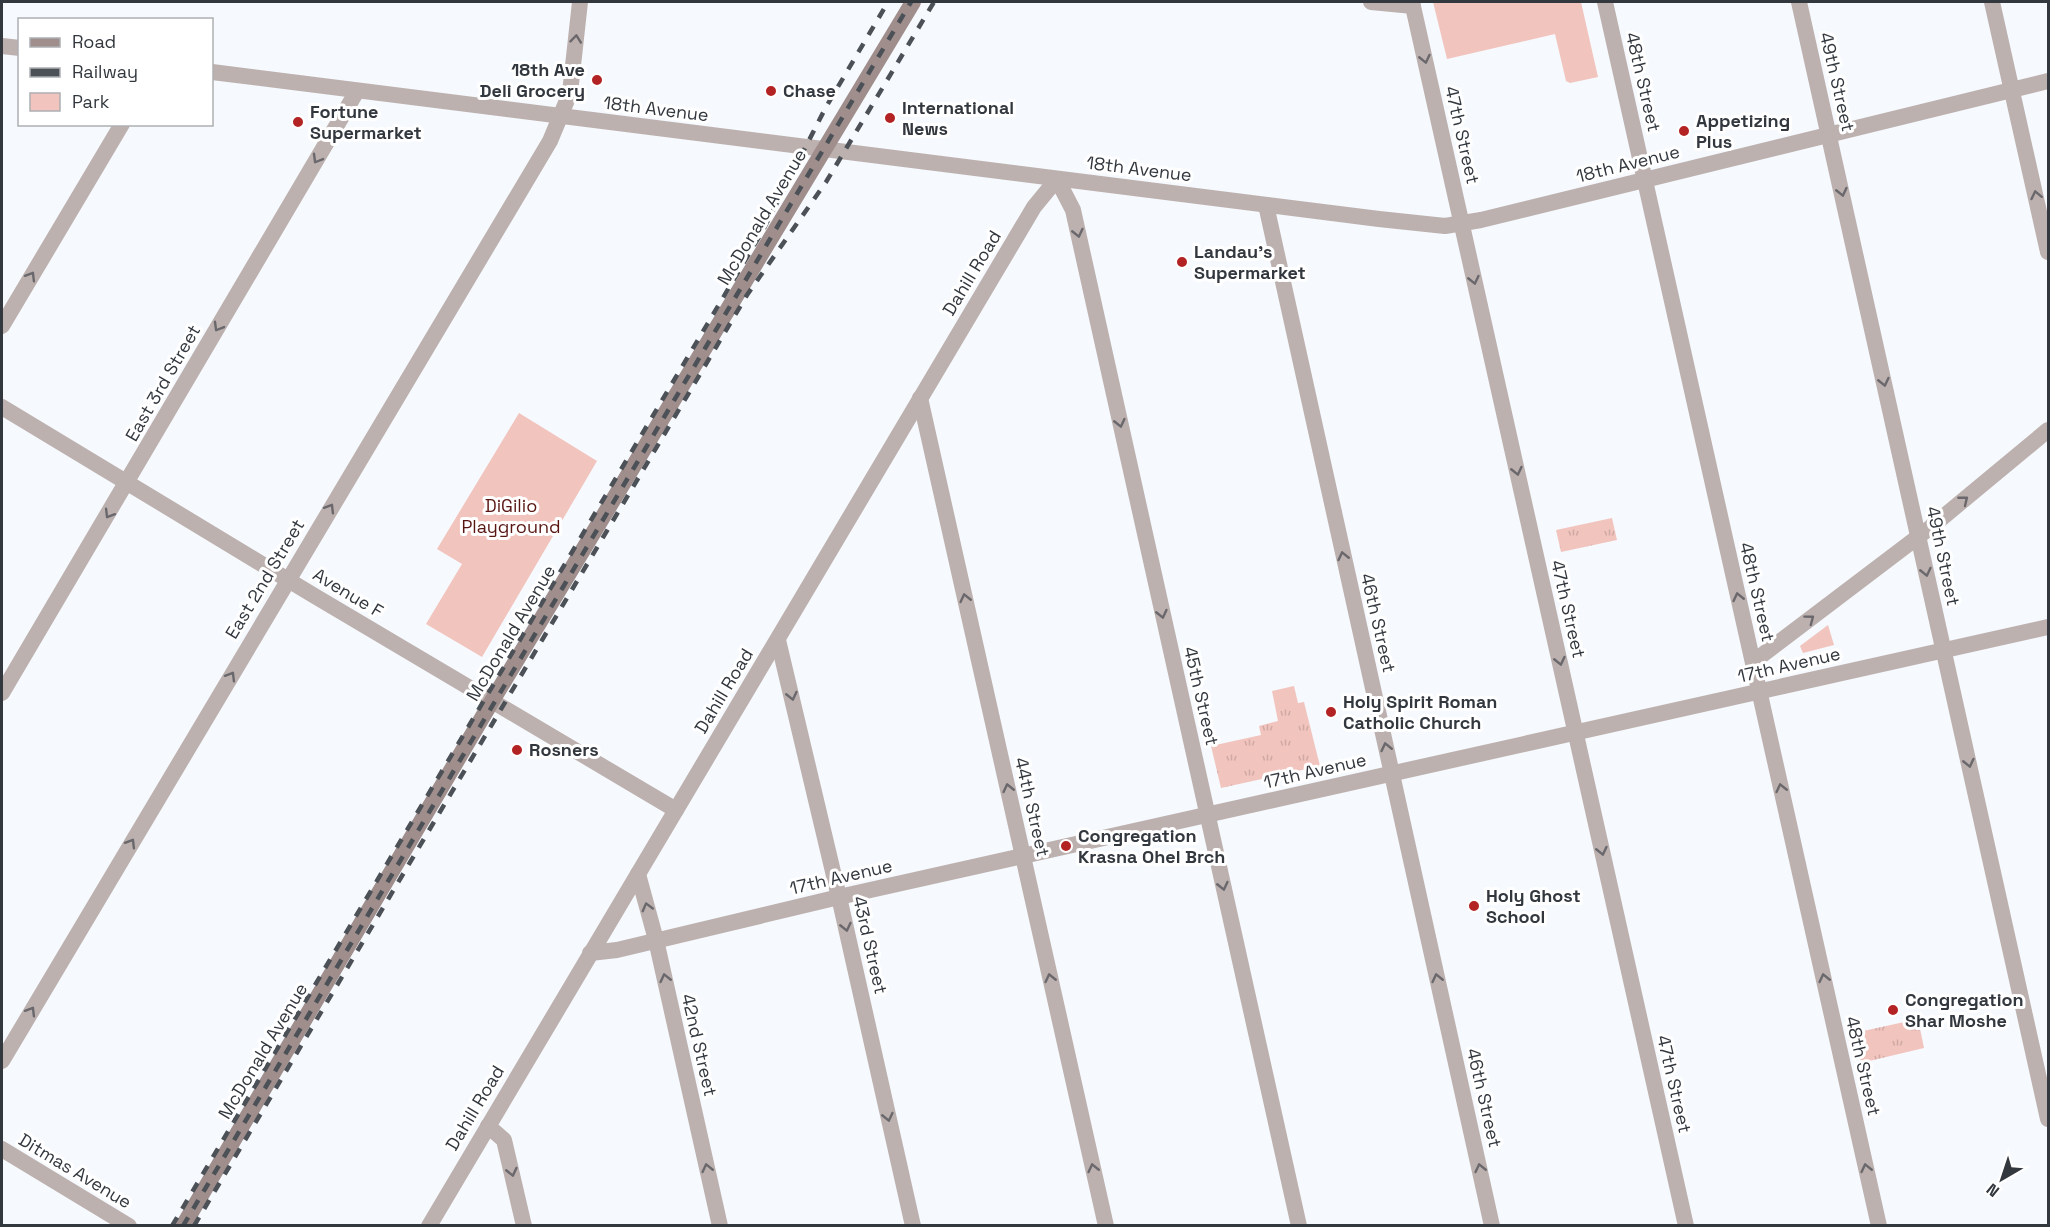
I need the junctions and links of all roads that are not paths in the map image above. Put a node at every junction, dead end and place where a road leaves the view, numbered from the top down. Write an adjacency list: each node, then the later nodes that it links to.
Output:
1 (580, 2): 14 (street, East 2nd Street, one-way to 1)
2 (913, 2): 17 (main road, McDonald Avenue)
3 (1371, 2): 7 (street)
4 (1605, 2): 19 (street, 48th Street)
5 (1799, 2): 16 (street, 49th Street)
6 (1992, 2): 12 (street)
7 (1412, 4): 21 (street, 47th Street, one-way to 21)
8 (2, 46): 9 (street)
9 (18, 48)
10 (213, 72): 13 (street, 18th Avenue)
11 (2049, 81): 12 (street, 18th Avenue)
12 (2013, 90): 16 (street, 18th Avenue); 22 (street, one-way to 12)
13 (357, 91): 14 (street, 18th Avenue); 27 (street, East 3rd Street, one-way to 27)
14 (560, 117): 17 (street, 18th Avenue); 29 (street, East 2nd Street, one-way to 14)
15 (121, 126): 23 (street, one-way to 15)
16 (1828, 135): 19 (street, 18th Avenue); 28 (street, 49th Street, one-way to 28)
17 (825, 150): 18 (street, 18th Avenue); 36 (main road, McDonald Avenue)
18 (1057, 179): 20 (street, 18th Avenue); 24 (street, Dahill Road); 40 (street, 45th Street, one-way to 40)
19 (1645, 180): 21 (street, 18th Avenue); 33 (street, 48th Street, one-way to 19)
20 (1266, 205): 21 (street, 18th Avenue); 38 (street, 46th Street, one-way to 20)
21 (1461, 223): 37 (street, 47th Street, one-way to 37)
22 (2049, 252)
23 (2, 326)
24 (920, 398): 31 (street, Dahill Road); 41 (street, 44th Street, one-way to 24)
25 (2, 407): 27 (street, Avenue F)
26 (2049, 430): 28 (street, one-way to 26)
27 (128, 482): 29 (street, Avenue F); 35 (street, East 3rd Street, one-way to 35)
28 (1918, 536): 32 (street, 49th Street, one-way to 32); 33 (street, one-way to 28)
29 (288, 579): 36 (street, Avenue F); 46 (street, East 2nd Street, one-way to 29)
30 (2049, 627): 32 (street, 17th Avenue)
31 (778, 639): 39 (street, Dahill Road); 43 (street, 43rd Street, one-way to 43)
32 (1944, 650): 34 (street, 17th Avenue); 47 (street, 49th Street, one-way to 47)
33 (1753, 662): 34 (street, 48th Street)
34 (1760, 691): 37 (street, 17th Avenue); 60 (street, 48th Street, one-way to 34)
35 (2, 693)
36 (492, 701): 39 (street, Avenue F); 51 (main road, McDonald Avenue)
37 (1576, 732): 38 (street, 17th Avenue); 59 (street, 47th Street, one-way to 59)
38 (1392, 774): 40 (street, 17th Avenue); 58 (street, 46th Street, one-way to 38)
39 (676, 810): 42 (street, Dahill Road)
40 (1207, 815): 41 (street, 17th Avenue); 57 (street, 45th Street, one-way to 57)
41 (1024, 857): 43 (street, 17th Avenue); 56 (street, 44th Street, one-way to 41)
42 (638, 874): 44 (street, 42nd Street, one-way to 42); 45 (street, Dahill Road)
43 (839, 897): 44 (street, 17th Avenue); 55 (street, 43rd Street, one-way to 55)
44 (656, 940): 45 (street, 17th Avenue); 54 (street, 42nd Street, one-way to 44)
45 (590, 953): 48 (street, Dahill Road)
46 (2, 1061)
47 (2049, 1119)
48 (488, 1126): 52 (street, Dahill Road); 53 (street, one-way to 53)
49 (2, 1149): 50 (street, Ditmas Avenue)
50 (129, 1226)
51 (183, 1226)
52 (429, 1226)
53 (524, 1226)
54 (720, 1226)
55 (913, 1226)
56 (1106, 1226)
57 (1299, 1226)
58 (1492, 1226)
59 (1686, 1226)
60 (1879, 1226)

